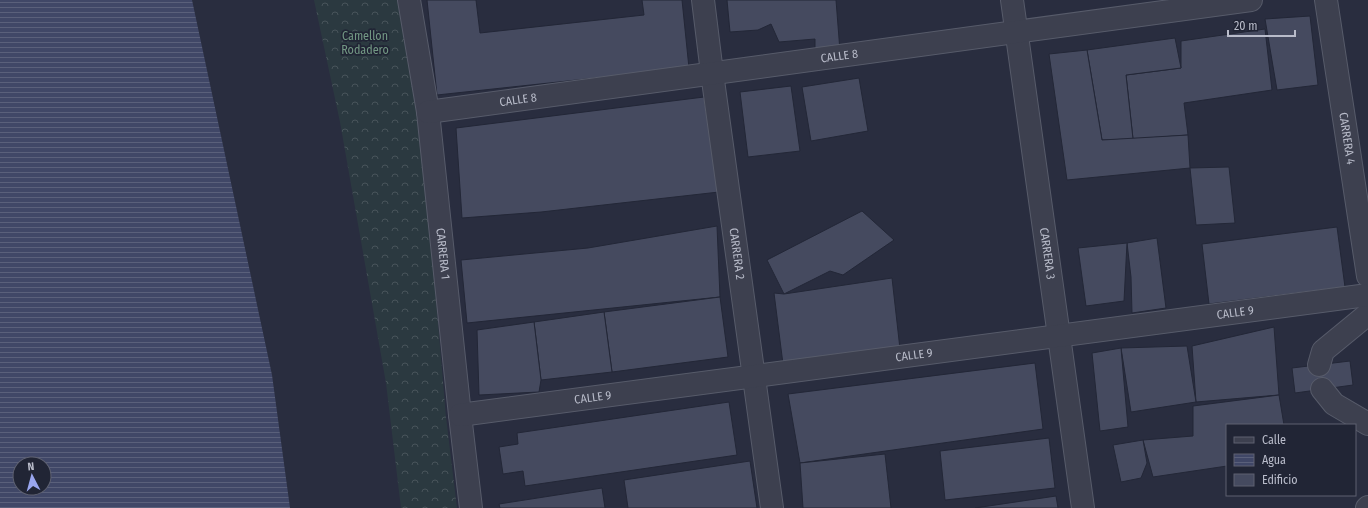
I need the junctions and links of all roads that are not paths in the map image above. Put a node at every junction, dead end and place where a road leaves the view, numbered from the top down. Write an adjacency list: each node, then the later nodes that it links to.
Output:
1 (409, 0): 8 (street, CARRERA 1)
2 (703, 0): 7 (street, CARRERA 2)
3 (1012, 0): 6 (street, CARRERA 3)
4 (1251, 0): 6 (street, CALLE 8)
5 (1326, 0): 9 (street, CARRERA 4)
6 (1017, 32): 7 (street, CALLE 8); 12 (street, CARRERA 3)
7 (712, 73): 8 (street, CALLE 8); 14 (street, CARRERA 2)
8 (428, 112): 16 (street, CARRERA 1)
9 (1368, 276)
10 (1368, 295): 12 (street, CALLE 9)
11 (1368, 314): 13 (street)
12 (1059, 336): 14 (street, CALLE 9); 20 (street, CARRERA 3)
13 (1319, 365)
14 (755, 376): 16 (street, CALLE 9); 19 (street, CARRERA 2)
15 (1322, 389): 17 (street)
16 (460, 415): 18 (street, CARRERA 1)
17 (1368, 424)
18 (471, 508)
19 (772, 508)
20 (1083, 508)

